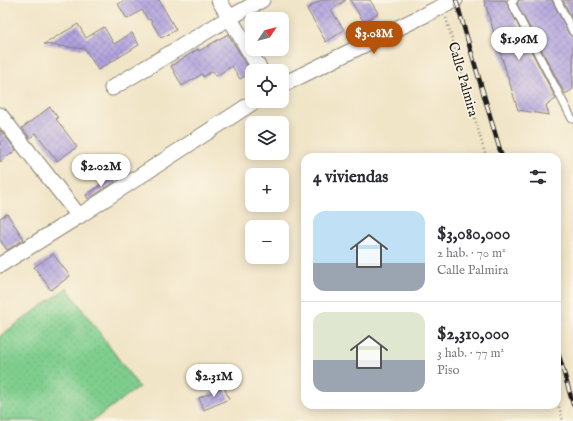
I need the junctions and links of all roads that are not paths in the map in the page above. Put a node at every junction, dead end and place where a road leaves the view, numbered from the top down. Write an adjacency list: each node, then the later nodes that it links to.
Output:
1 (219, 0): 6 (street)
2 (262, 0): 6 (street)
3 (514, 0): 13 (lane)
4 (557, 0): 7 (lane)
5 (446, 2): 9 (street)
6 (229, 18): 8 (street); 10 (street)
7 (573, 32)
8 (257, 64)
9 (289, 81)
10 (112, 88)
11 (245, 108): 14 (street)
12 (0, 115): 14 (street)
13 (573, 119)
14 (79, 216): 15 (street)
15 (0, 265)

